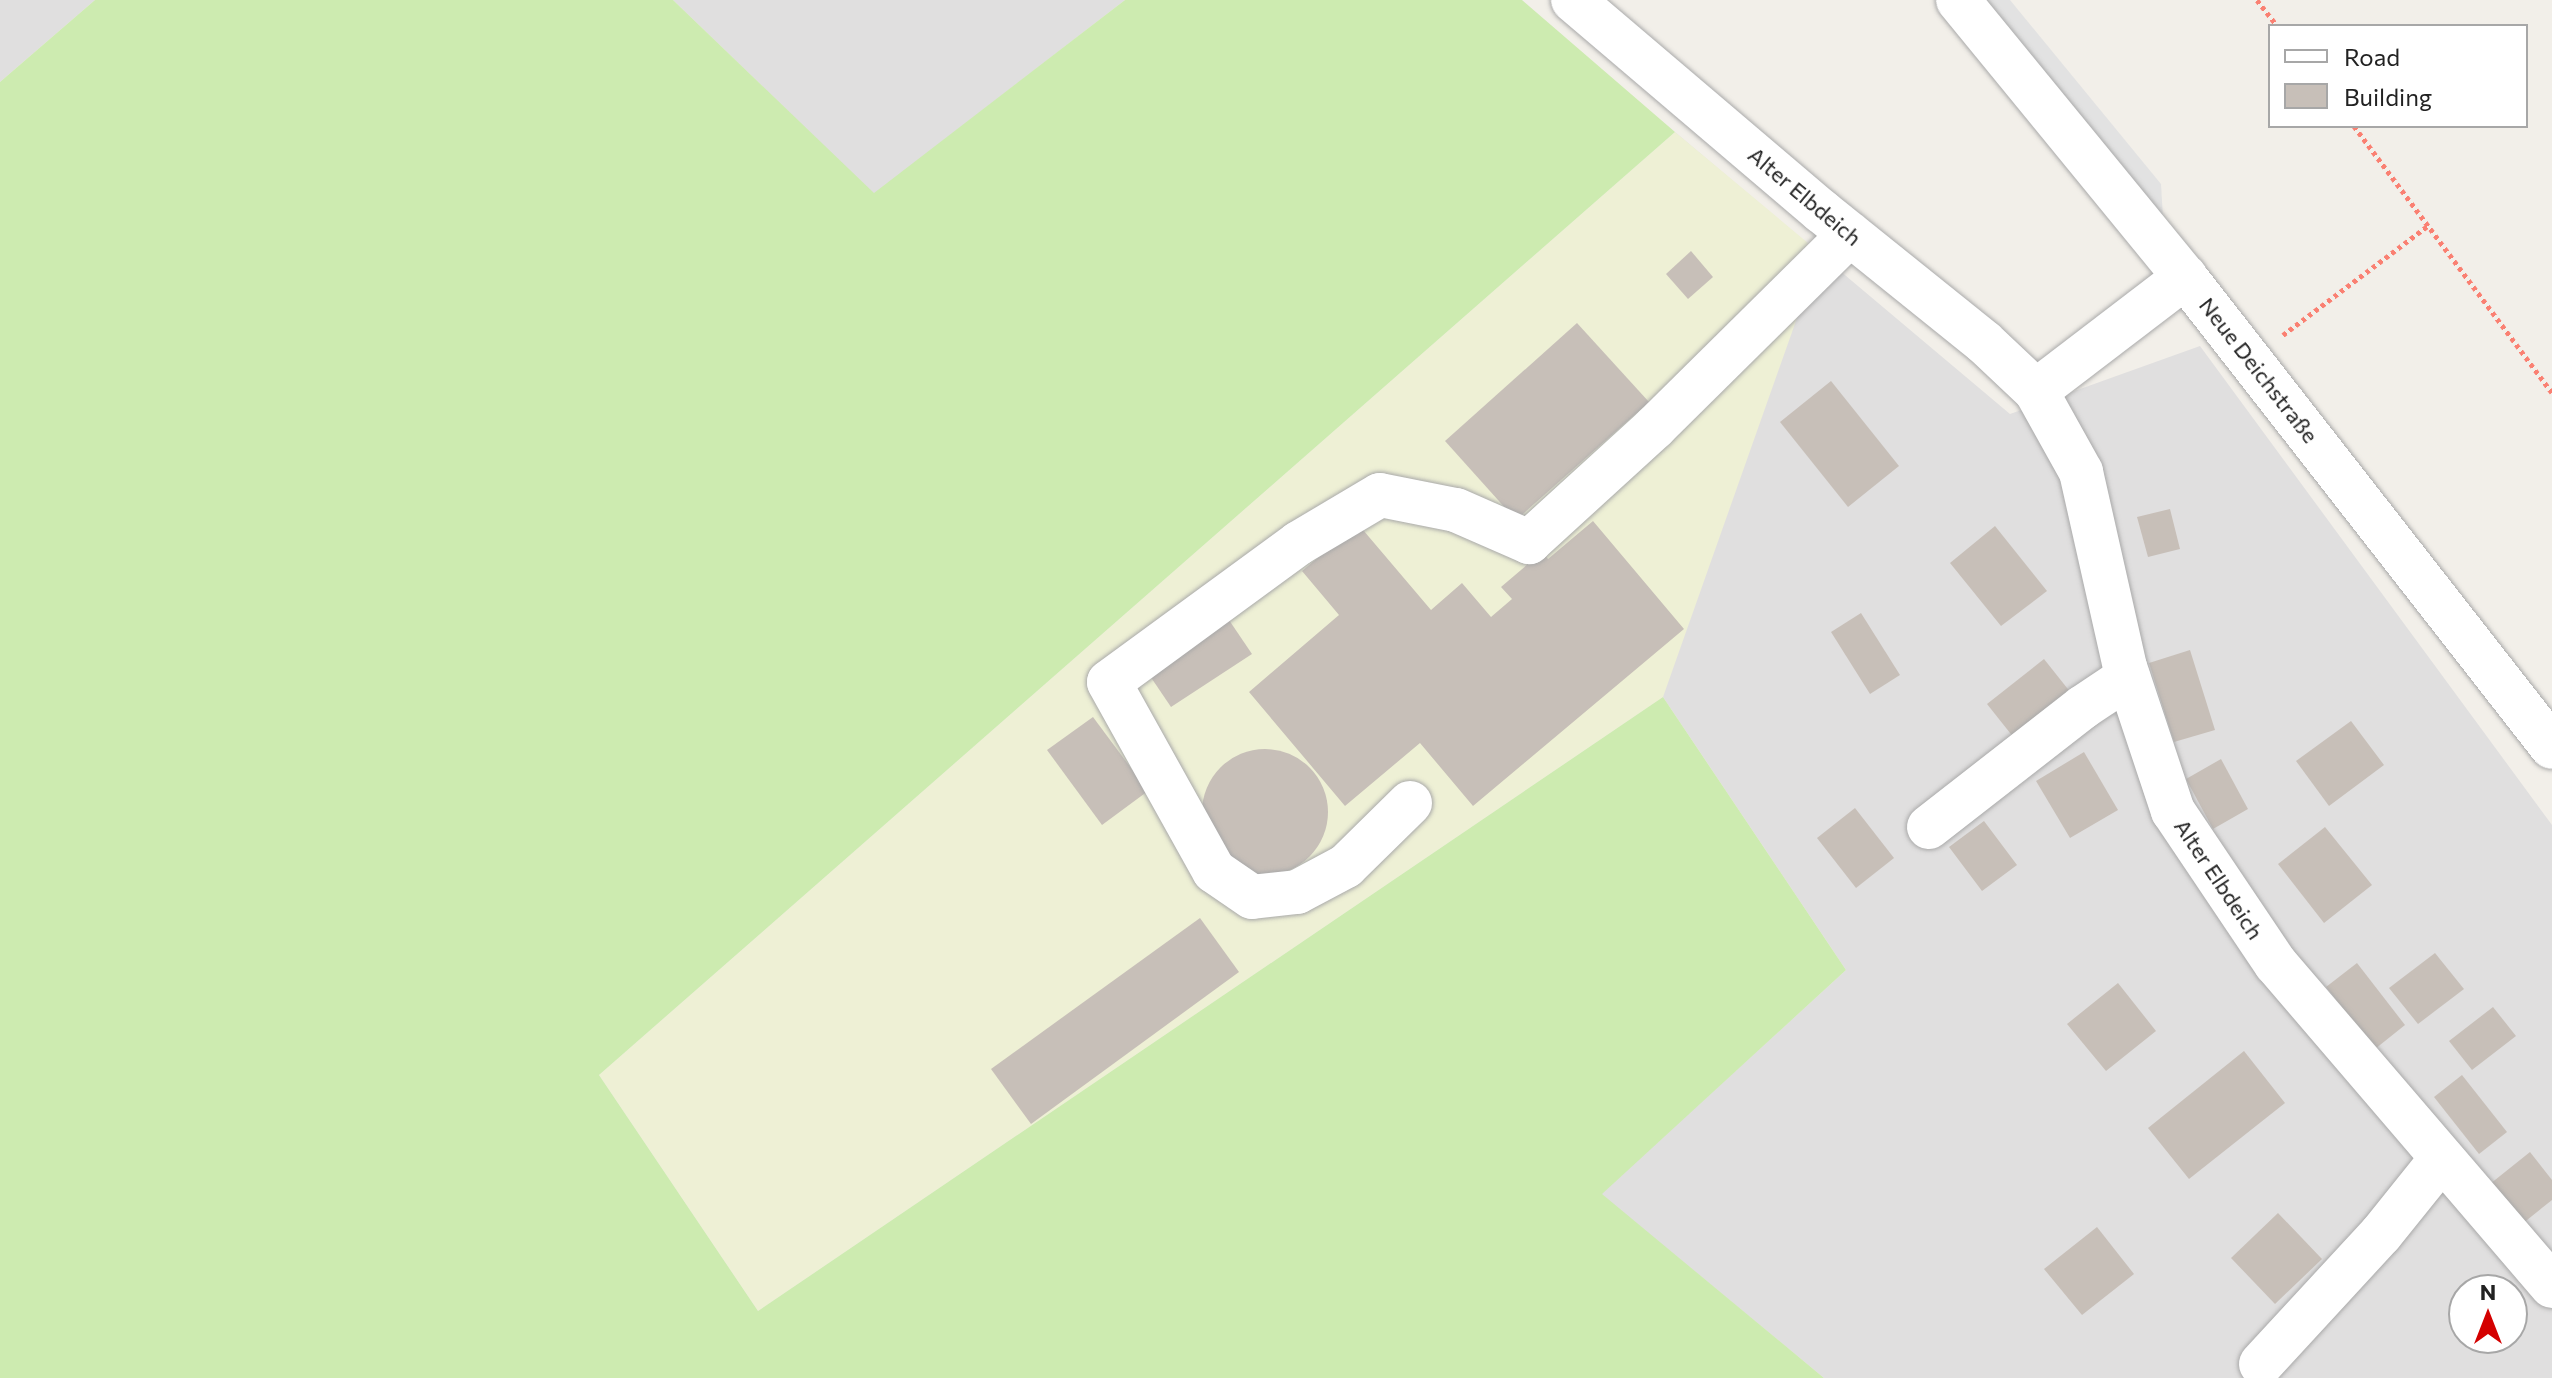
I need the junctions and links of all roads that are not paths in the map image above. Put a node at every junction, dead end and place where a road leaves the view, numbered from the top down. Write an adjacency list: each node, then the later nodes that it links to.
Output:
1 (1573, 0): 3 (street, Alter Elbdeich)
2 (1958, 0): 4 (street, Neue Deichstraße)
3 (1850, 234): 5 (street, Alter Elbdeich); 8 (street)
4 (2185, 277): 5 (street); 7 (street, Neue Deichstraße)
5 (2036, 391): 6 (street, Alter Elbdeich)
6 (2128, 677): 9 (street); 10 (street, Alter Elbdeich)
7 (2552, 747)
8 (1410, 803)
9 (1929, 827)
10 (2442, 1158): 11 (street, Alter Elbdeich); 12 (street)
11 (2552, 1286)
12 (2261, 1364)

